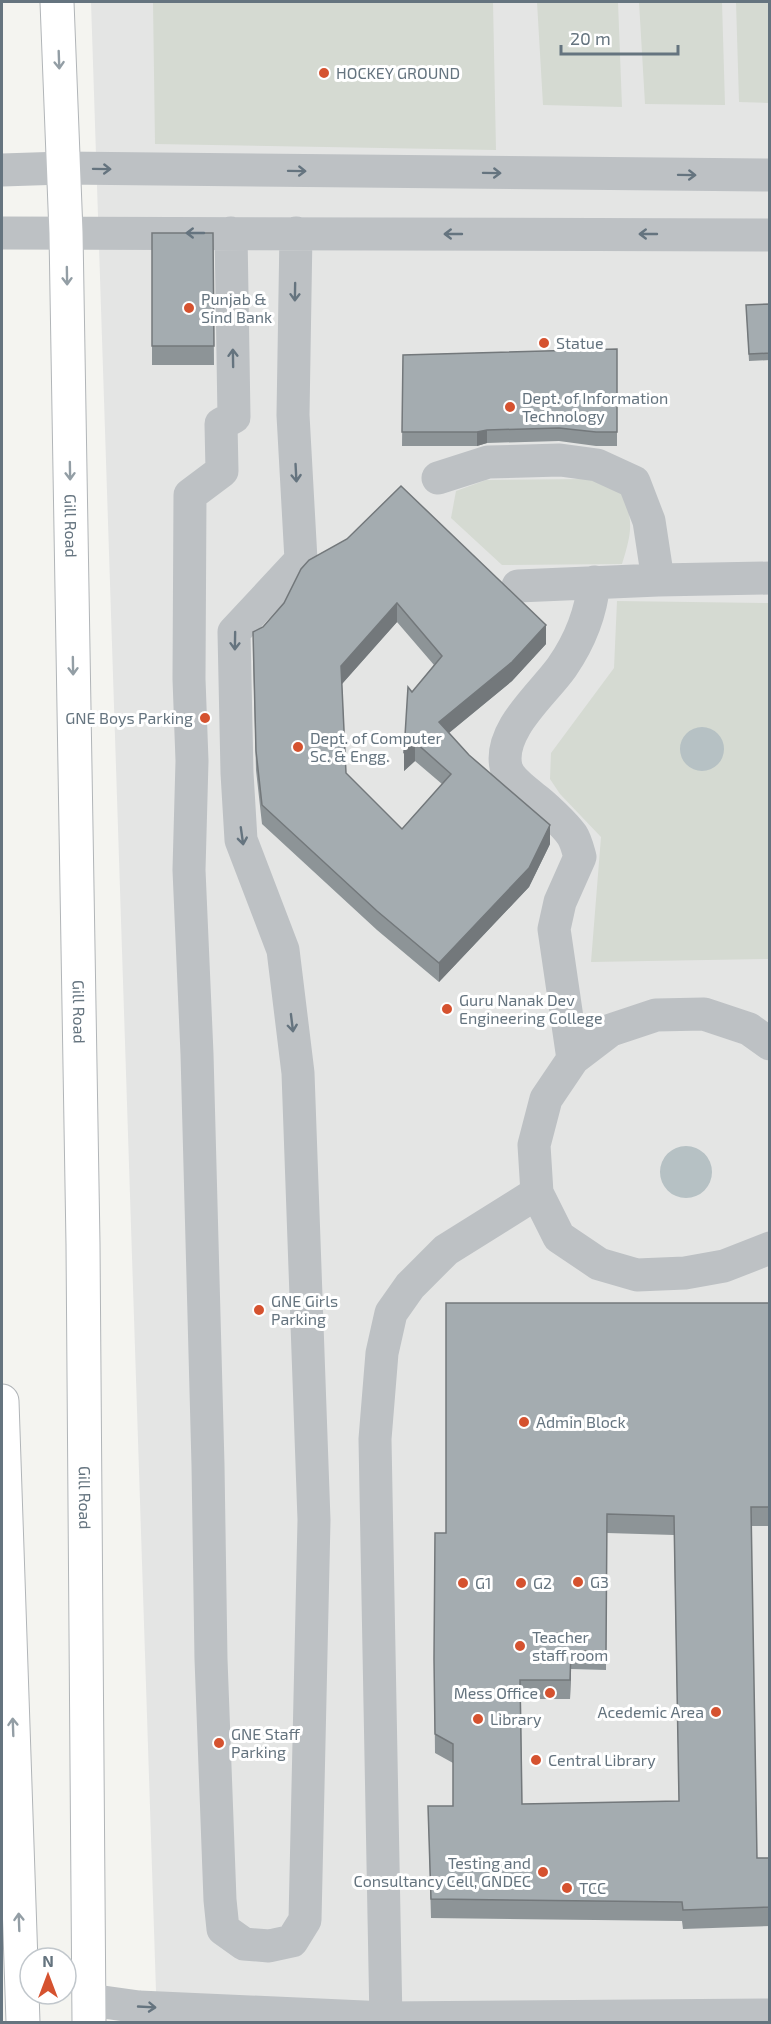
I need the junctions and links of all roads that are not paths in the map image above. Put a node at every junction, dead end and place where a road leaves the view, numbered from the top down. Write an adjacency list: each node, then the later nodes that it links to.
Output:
1 (57, 2): 2 (main road, Gill Road, one-way to 2)
2 (63, 168): 3 (lane); 4 (lane, one-way to 4); 6 (main road, Gill Road)
3 (2, 170)
4 (770, 175)
5 (2, 233): 6 (lane)
6 (66, 233): 7 (lane, one-way to 6); 20 (main road, Gill Road, one-way to 20)
7 (231, 233): 8 (lane); 8 (lane, one-way to 7)
8 (296, 233): 9 (lane, one-way to 8)
9 (770, 235)
10 (438, 478): 12 (lane)
11 (770, 578): 12 (lane)
12 (657, 580): 13 (lane)
13 (594, 582): 14 (lane); 16 (lane)
14 (518, 586)
15 (770, 1044): 16 (lane)
16 (573, 1059): 17 (lane)
17 (537, 1193): 18 (lane); 22 (lane)
18 (770, 1248)
19 (2, 1401): 23 (main road, one-way to 19)
20 (89, 2011): 22 (lane, one-way to 22)
21 (770, 2014): 22 (lane)
22 (386, 2020)
23 (23, 2022)

